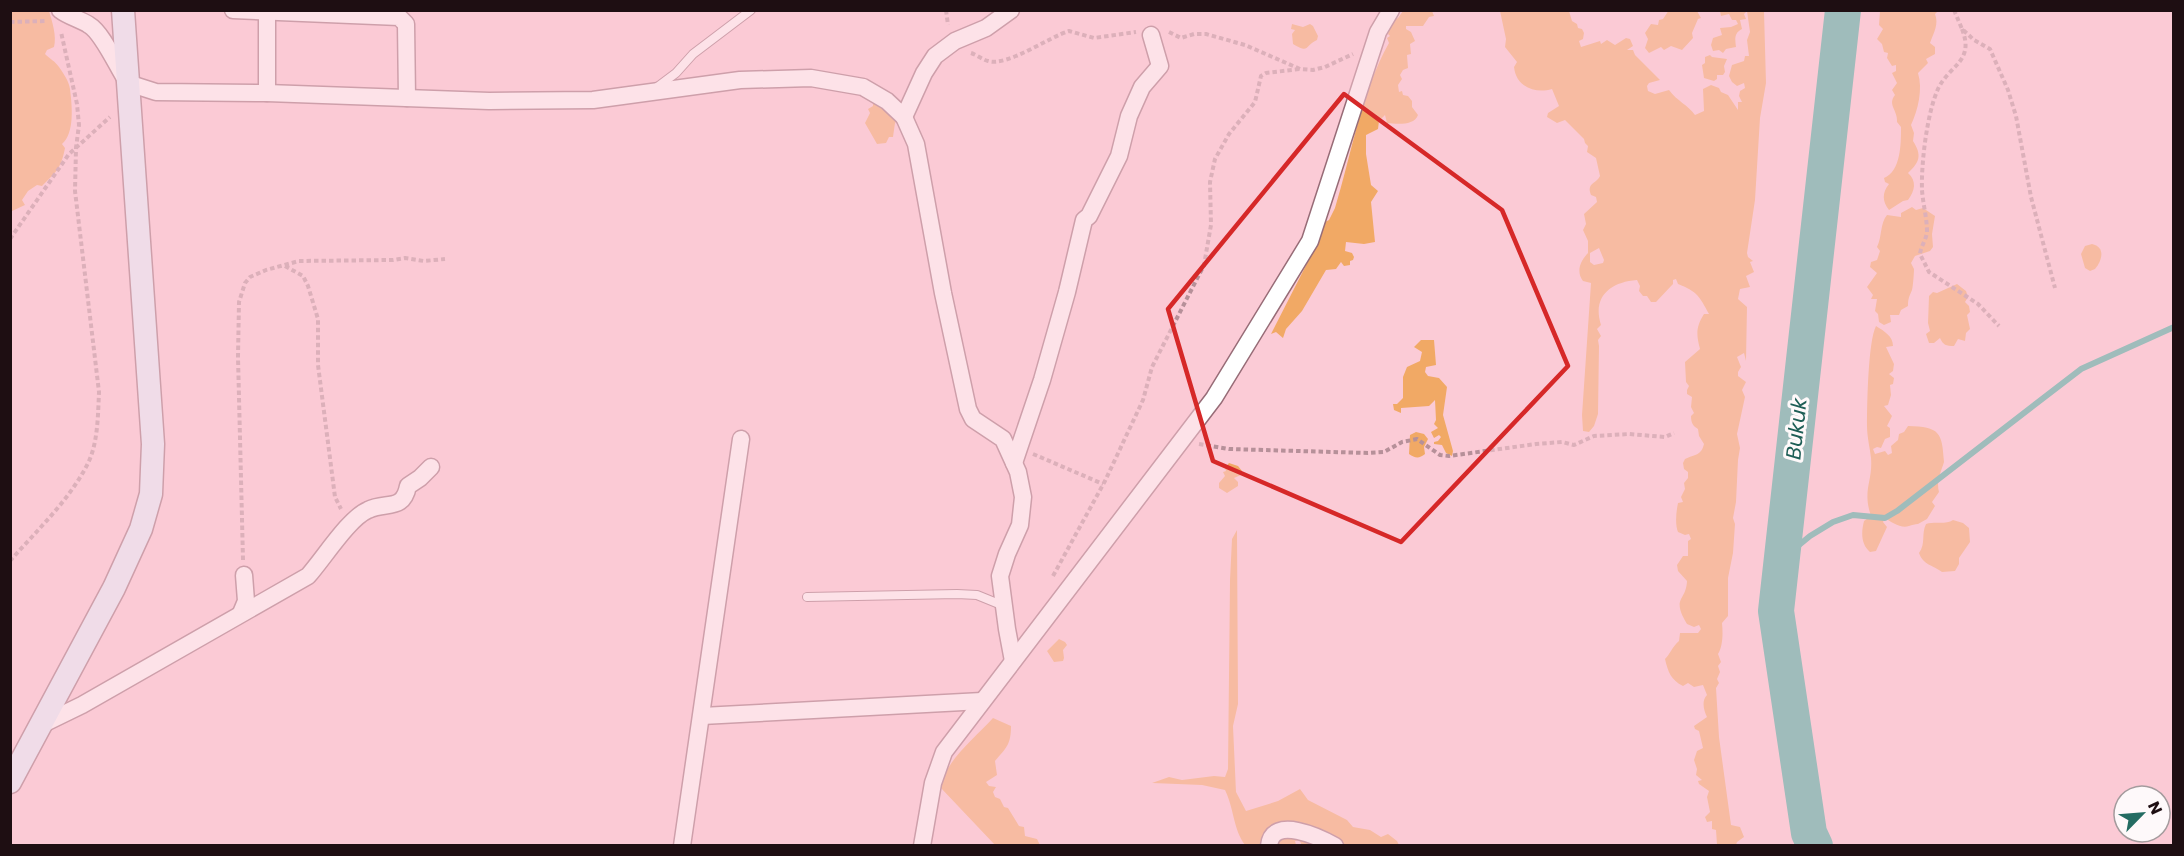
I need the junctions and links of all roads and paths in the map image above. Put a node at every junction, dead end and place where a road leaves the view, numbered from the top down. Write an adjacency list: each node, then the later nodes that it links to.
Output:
1 (123, 10): 17 (street)
2 (233, 10): 7 (street)
3 (751, 10): 18 (lane)
4 (1011, 10): 21 (street)
5 (1391, 10): 30 (street)
6 (1954, 10): 12 (path)
7 (267, 12): 8 (street); 19 (street)
8 (404, 16): 20 (street)
9 (57, 17): 10 (path); 17 (street)
10 (10, 22)
11 (60, 29): 22 (path)
12 (1962, 29): 14 (path); 15 (path)
13 (1151, 35): 31 (street)
14 (1979, 42): 15 (path); 26 (path)
15 (1966, 50): 27 (path)
16 (1300, 69): 33 (path)
17 (128, 92): 19 (street); 22 (path); 44 (street)
18 (651, 92): 20 (street); 21 (street)
19 (267, 93): 20 (street)
20 (407, 98)
21 (904, 117): 31 (street)
22 (76, 148): 23 (path); 35 (path)
23 (10, 239)
24 (445, 259): 25 (path)
25 (284, 266): 34 (path); 36 (path)
26 (2055, 288)
27 (1999, 326)
28 (1674, 433): 30 (path)
29 (741, 439): 43 (street)
30 (1181, 441): 41 (street)
31 (1017, 455): 33 (path); 39 (street)
32 (430, 467): 34 (street)
33 (1103, 484): 37 (path)
34 (350, 523): 40 (street)
35 (10, 561)
36 (244, 575): 40 (street)
37 (1049, 584)
38 (807, 597): 39 (lane)
39 (1004, 606): 41 (street)
40 (241, 613): 44 (street)
41 (1013, 661): 42 (street)
42 (982, 701): 43 (street); 47 (street)
43 (702, 716): 46 (street)
44 (43, 724): 45 (street)
45 (10, 782)
46 (682, 846)
47 (922, 846)
48 (1269, 846): 49 (street)
49 (1335, 846)

